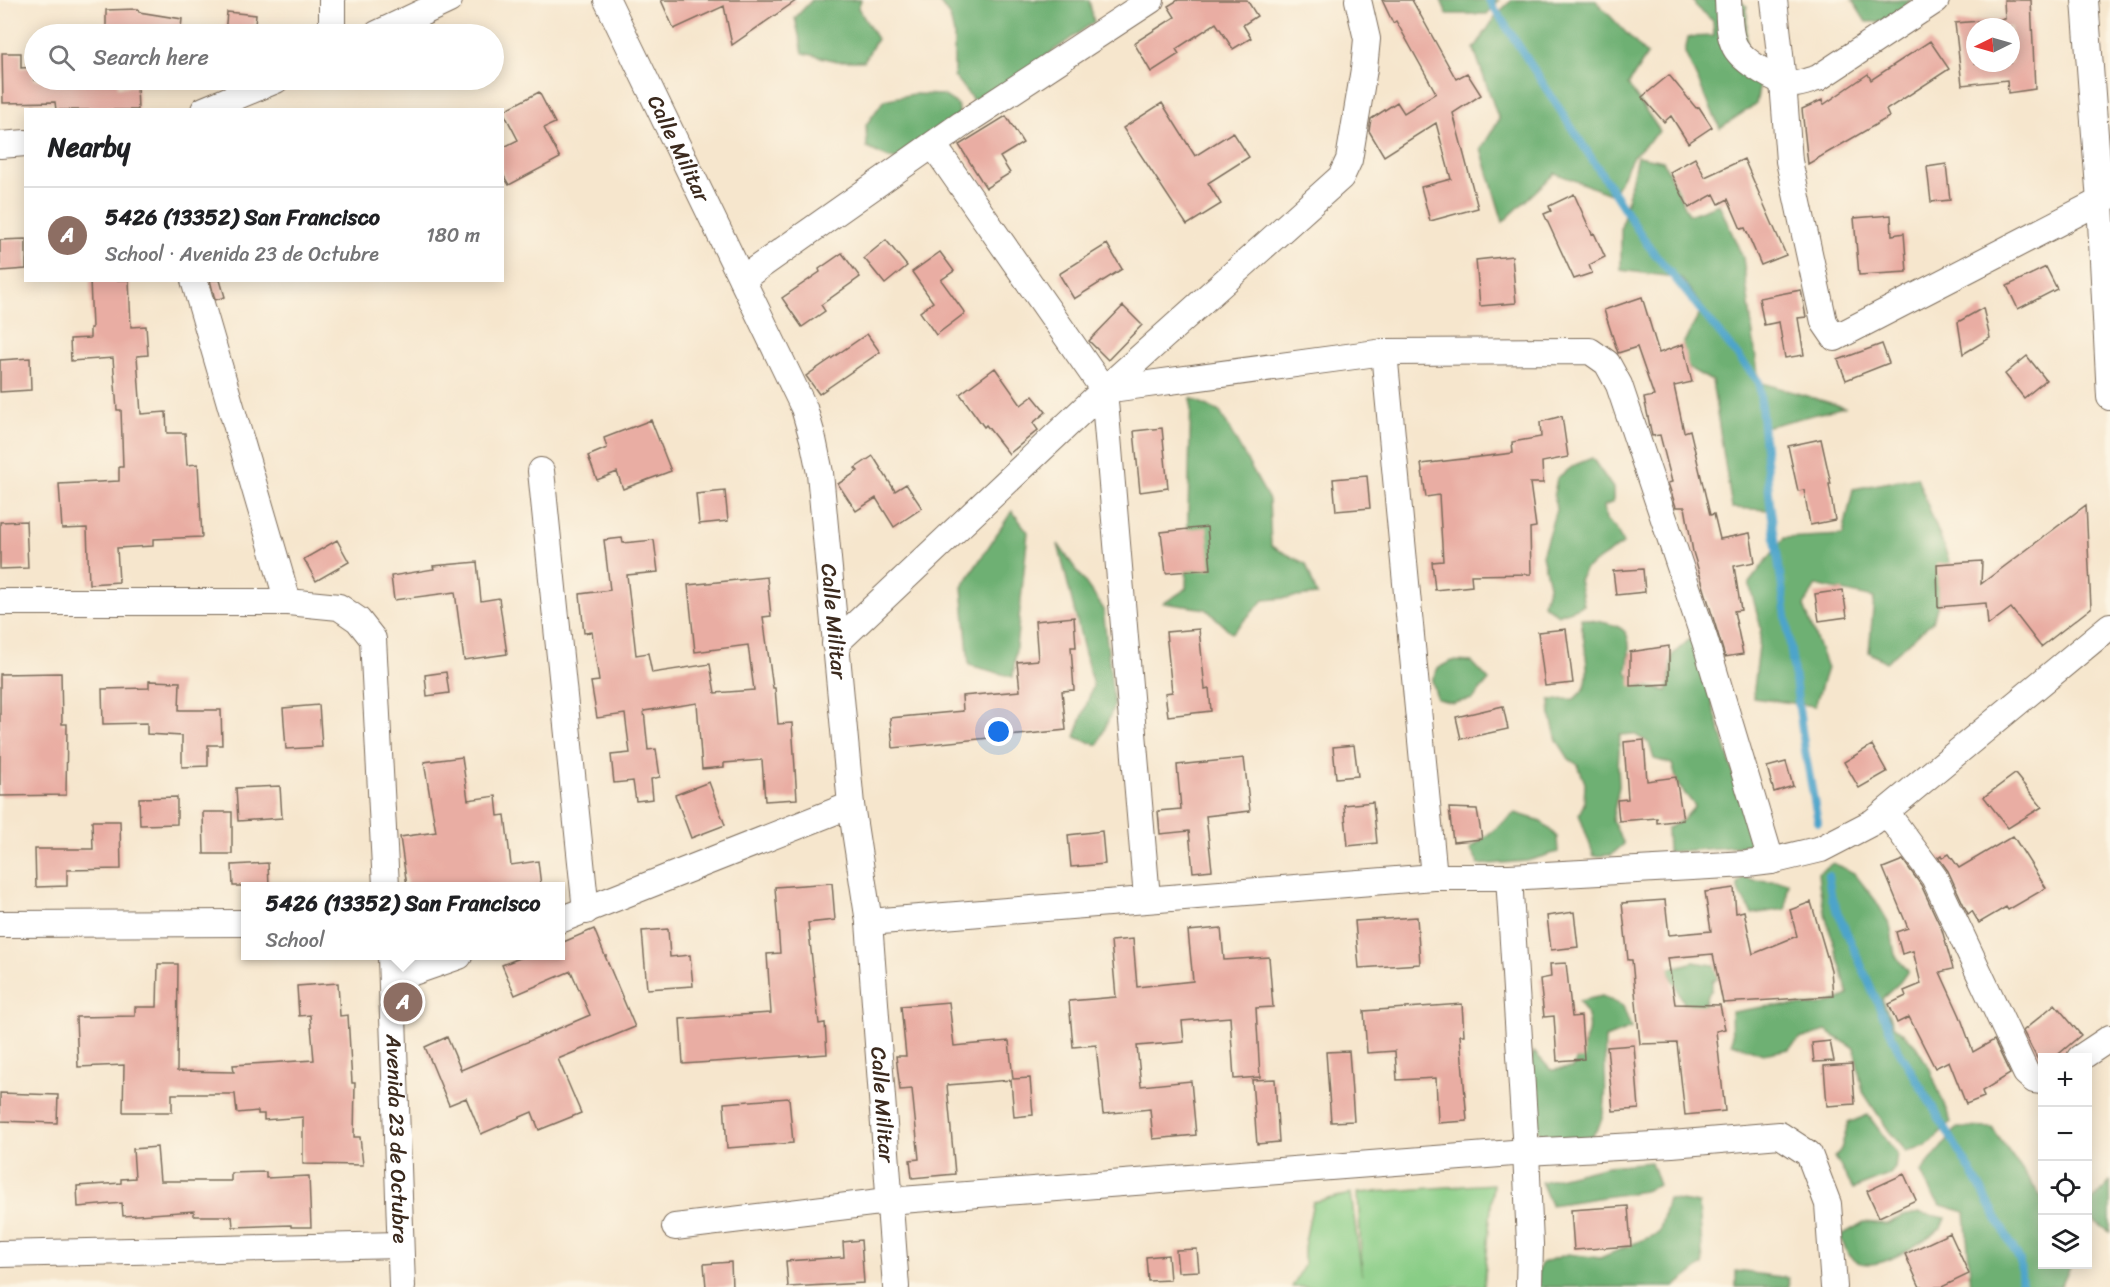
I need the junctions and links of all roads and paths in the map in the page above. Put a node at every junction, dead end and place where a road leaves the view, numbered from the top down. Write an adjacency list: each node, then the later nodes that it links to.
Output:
1 (332, 0): 10 (street)
2 (449, 0): 11 (street)
3 (607, 0): 19 (street, Calle Militar)
4 (1151, 0): 17 (street)
5 (1358, 0): 22 (street)
6 (1728, 0): 12 (street)
7 (1774, 0): 12 (street)
8 (1936, 0): 12 (street)
9 (2085, 0): 18 (street)
10 (332, 24)
11 (398, 24)
12 (1784, 82): 18 (street)
13 (252, 90): 14 (street)
14 (209, 108)
15 (24, 143): 16 (street)
16 (0, 145)
17 (934, 146): 19 (street); 22 (street)
18 (2105, 199): 23 (street)
19 (742, 279): 28 (street, Calle Militar)
20 (195, 282): 26 (street)
21 (1384, 352): 22 (street); 31 (street); 32 (street)
22 (1104, 390): 28 (street); 35 (street)
23 (2110, 397)
24 (541, 471): 36 (street)
25 (0, 602): 26 (street)
26 (288, 602): 34 (street)
27 (2110, 626): 30 (street)
28 (835, 644): 29 (street, Calle Militar)
29 (851, 805): 36 (street); 38 (street, Calle Militar)
30 (1886, 812): 31 (street); 45 (street)
31 (1771, 861): 33 (street)
32 (1434, 877): 33 (street); 35 (street)
33 (1509, 877): 46 (street)
34 (386, 882)
35 (1147, 898): 38 (street)
36 (585, 911): 37 (street)
37 (565, 918)
38 (869, 922): 47 (street, Calle Militar)
39 (241, 923): 40 (street)
40 (0, 924)
41 (435, 960): 42 (street)
42 (392, 967): 49 (street, Avenida 23 de Octubre)
43 (2110, 1038): 44 (street)
44 (2088, 1053)
45 (2038, 1080)
46 (1526, 1152): 47 (street); 53 (street); 54 (street)
47 (888, 1201): 48 (street); 52 (street, Calle Militar)
48 (675, 1227)
49 (400, 1245): 50 (street); 51 (street, Avenida 23 de Octubre)
50 (0, 1254)
51 (402, 1287)
52 (896, 1287)
53 (1529, 1287)
54 (1834, 1287)

